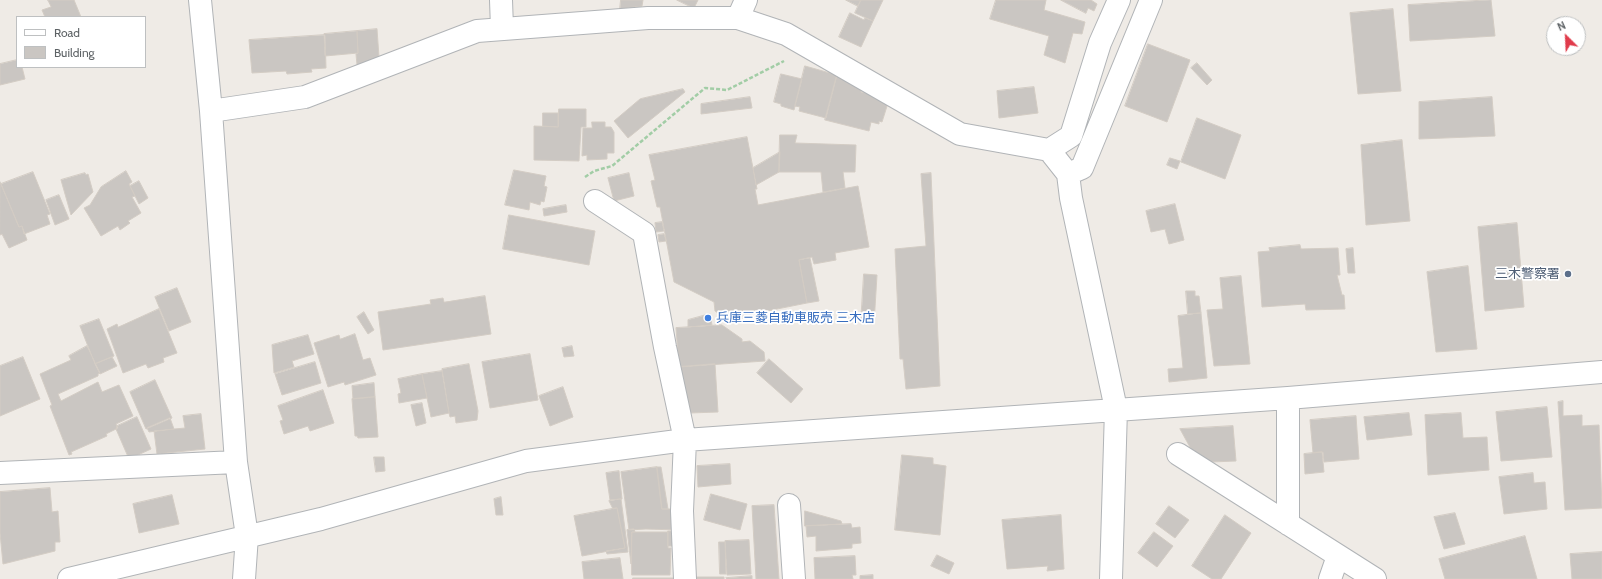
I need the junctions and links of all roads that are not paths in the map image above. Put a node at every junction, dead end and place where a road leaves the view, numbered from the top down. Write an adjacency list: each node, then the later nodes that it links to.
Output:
1 (200, 0): 7 (street)
2 (501, 0): 6 (street)
3 (1119, 0): 8 (street)
4 (1151, 0): 9 (street)
5 (742, 9): 6 (street); 8 (street)
6 (502, 28): 7 (street)
7 (211, 111): 16 (street)
8 (1049, 150): 9 (street)
9 (1068, 174): 13 (street)
10 (595, 201): 14 (street)
11 (1602, 372): 12 (street)
12 (1288, 398): 13 (street); 19 (street)
13 (1116, 409): 14 (street); 26 (street)
14 (685, 440): 20 (street); 24 (street)
15 (1178, 454): 19 (street)
16 (236, 462): 17 (street); 20 (street)
17 (0, 473)
18 (789, 506): 25 (street)
19 (1288, 524): 21 (street)
20 (247, 536): 22 (street); 23 (street)
21 (1338, 556): 27 (street); 28 (street)
22 (69, 579)
23 (244, 579)
24 (685, 579)
25 (794, 579)
26 (1111, 579)
27 (1330, 579)
28 (1375, 579)

